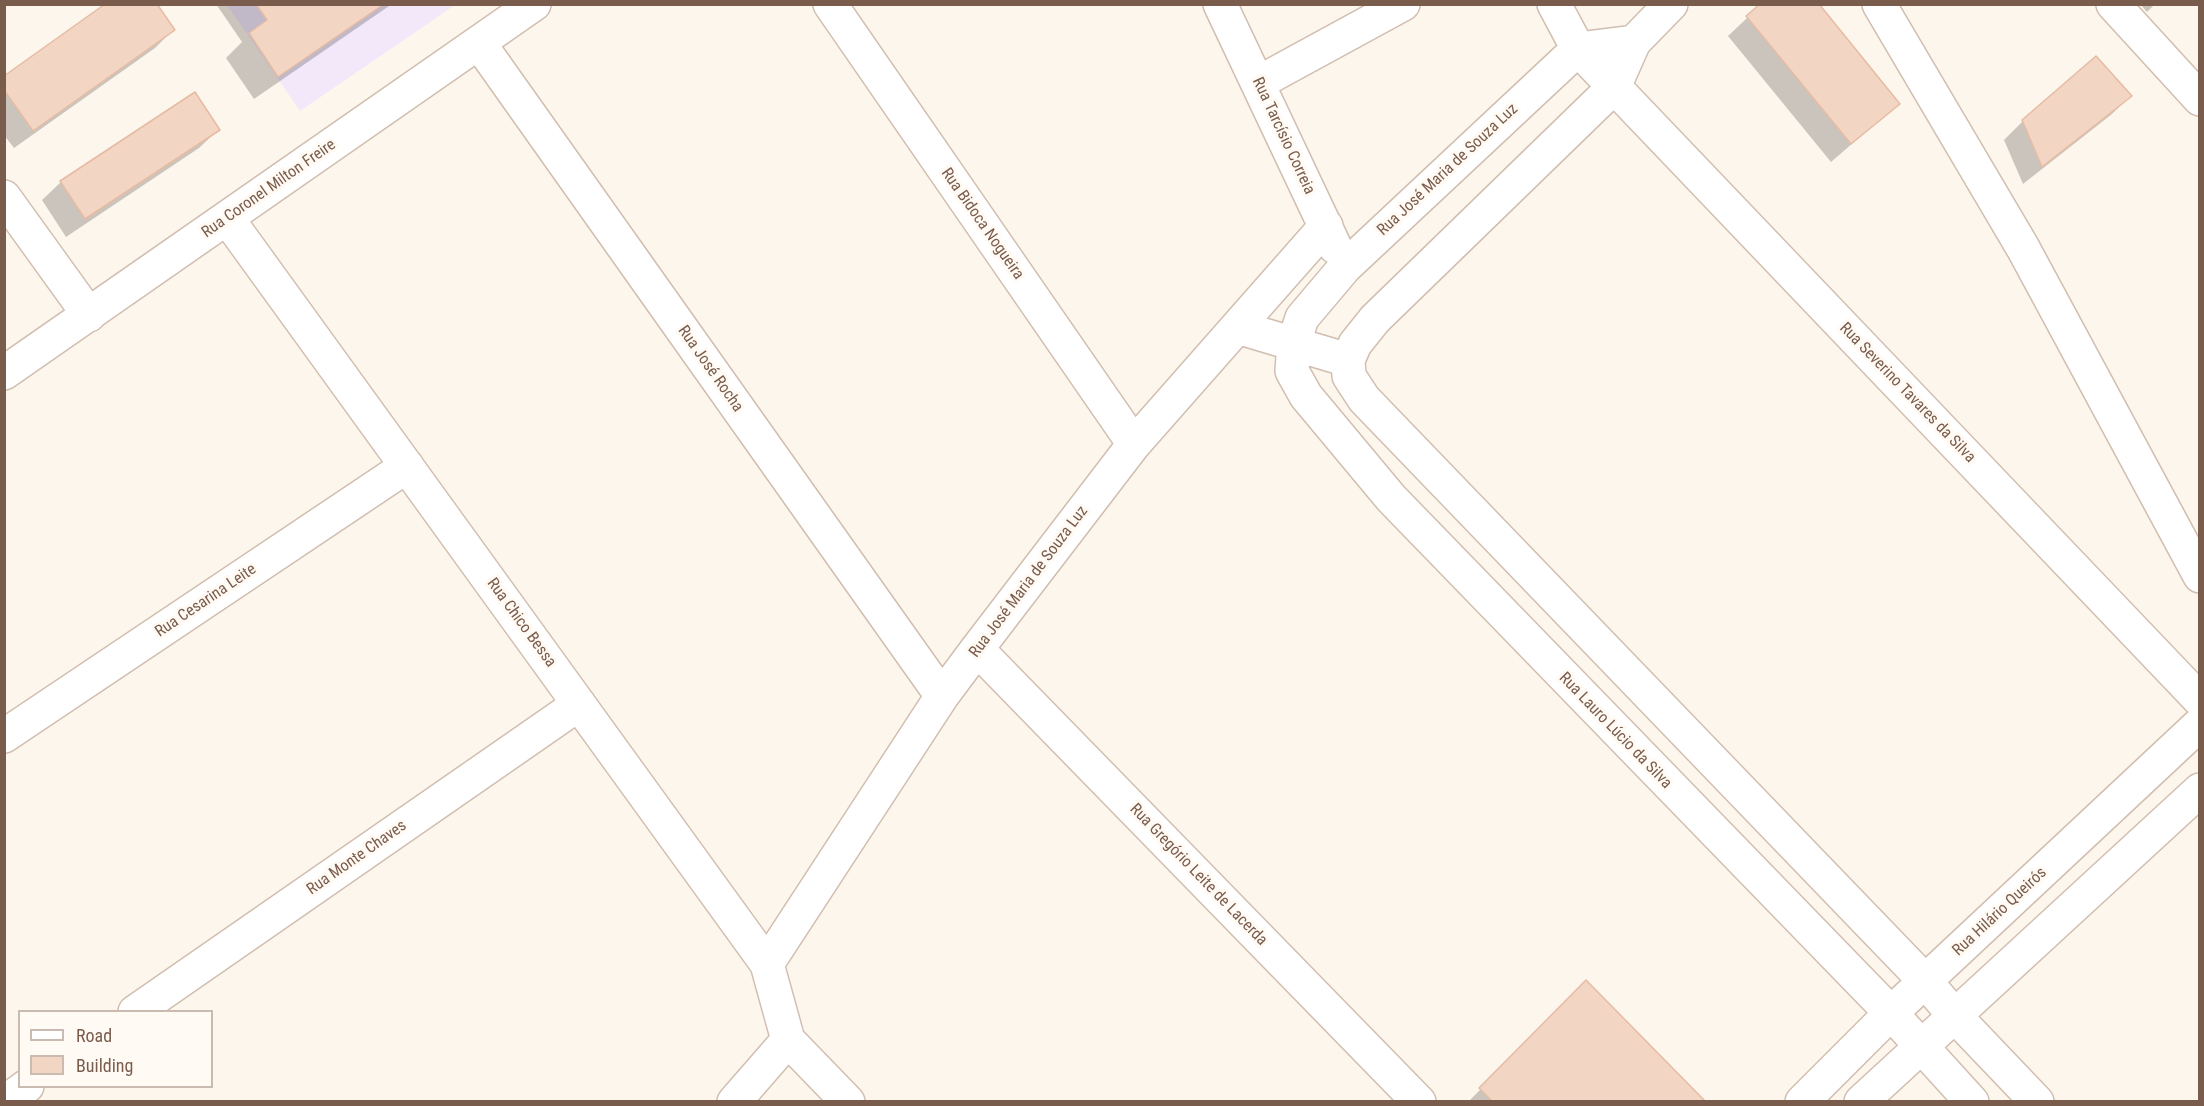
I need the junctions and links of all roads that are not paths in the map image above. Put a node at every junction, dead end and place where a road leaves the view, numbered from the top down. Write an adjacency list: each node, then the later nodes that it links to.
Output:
1 (534, 4): 10 (street, Rua Coronel Milton Freire)
2 (830, 4): 24 (street, Rua Bidoca Nogueira)
3 (1220, 4): 12 (street, Rua Tarcísio Correia)
4 (1403, 4): 12 (street)
5 (1554, 4): 11 (street, Rua Severino Tavares da Silva)
6 (1671, 4): 9 (street)
7 (1879, 4): 26 (street)
8 (2113, 4): 14 (street)
9 (1634, 42): 11 (street); 13 (street)
10 (479, 43): 16 (street, Rua Coronel Milton Freire); 28 (street, Rua José Rocha)
11 (1578, 49): 13 (street, Rua Severino Tavares da Silva); 18 (street, Rua José Maria de Souza Luz)
12 (1258, 83): 17 (street, Rua Tarcísio Correia)
13 (1614, 87): 22 (street); 29 (street, Rua Severino Tavares da Silva)
14 (2199, 99)
15 (4, 197): 19 (street)
16 (227, 218): 19 (street, Rua Coronel Milton Freire); 25 (street, Rua Chico Bessa)
17 (1326, 226): 18 (street, Rua Tarcísio Correia); 20 (street, Rua José Maria de Souza Luz)
18 (1345, 267): 21 (street, Rua José Maria de Souza Luz)
19 (89, 315): 23 (street, Rua Coronel Milton Freire)
20 (1237, 327): 21 (street); 24 (street, Rua José Maria de Souza Luz)
21 (1294, 342): 22 (street); 34 (street, Rua Lauro Lúcio da Silva)
22 (1348, 360): 31 (street)
23 (4, 373)
24 (1134, 444): 27 (street, Rua José Maria de Souza Luz)
25 (407, 466): 30 (street, Rua Chico Bessa); 33 (street, Rua Cesarina Leite)
26 (2199, 576)
27 (977, 649): 28 (street, Rua José Maria de Souza Luz); 47 (street, Rua Gregório Leite de Lacerda)
28 (942, 696): 36 (street, Rua José Maria de Souza Luz)
29 (2199, 700)
30 (579, 704): 36 (street, Rua Chico Bessa); 38 (street, Rua Monte Chaves)
31 (1660, 707): 34 (street); 37 (street)
32 (2199, 724): 37 (street, Rua Hilário Queirós)
33 (4, 736)
34 (1626, 742): 39 (street, Rua Lauro Lúcio da Silva)
35 (2199, 790): 40 (street)
36 (767, 964): 41 (street, Rua Chico Bessa)
37 (1926, 982): 39 (street, Rua Hilário Queirós); 40 (street)
38 (136, 1010)
39 (1891, 1013): 42 (street, Rua Lauro Lúcio da Silva); 48 (street, Rua Hilário Queirós)
40 (1954, 1015): 42 (street); 51 (street)
41 (788, 1040): 45 (street); 46 (street)
42 (1920, 1046): 49 (street); 50 (street, Rua Lauro Lúcio da Silva)
43 (24, 1088): 44 (street)
44 (5, 1101)
45 (734, 1101)
46 (848, 1101)
47 (1419, 1101)
48 (1802, 1101)
49 (1861, 1101)
50 (1972, 1101)
51 (2037, 1101)

